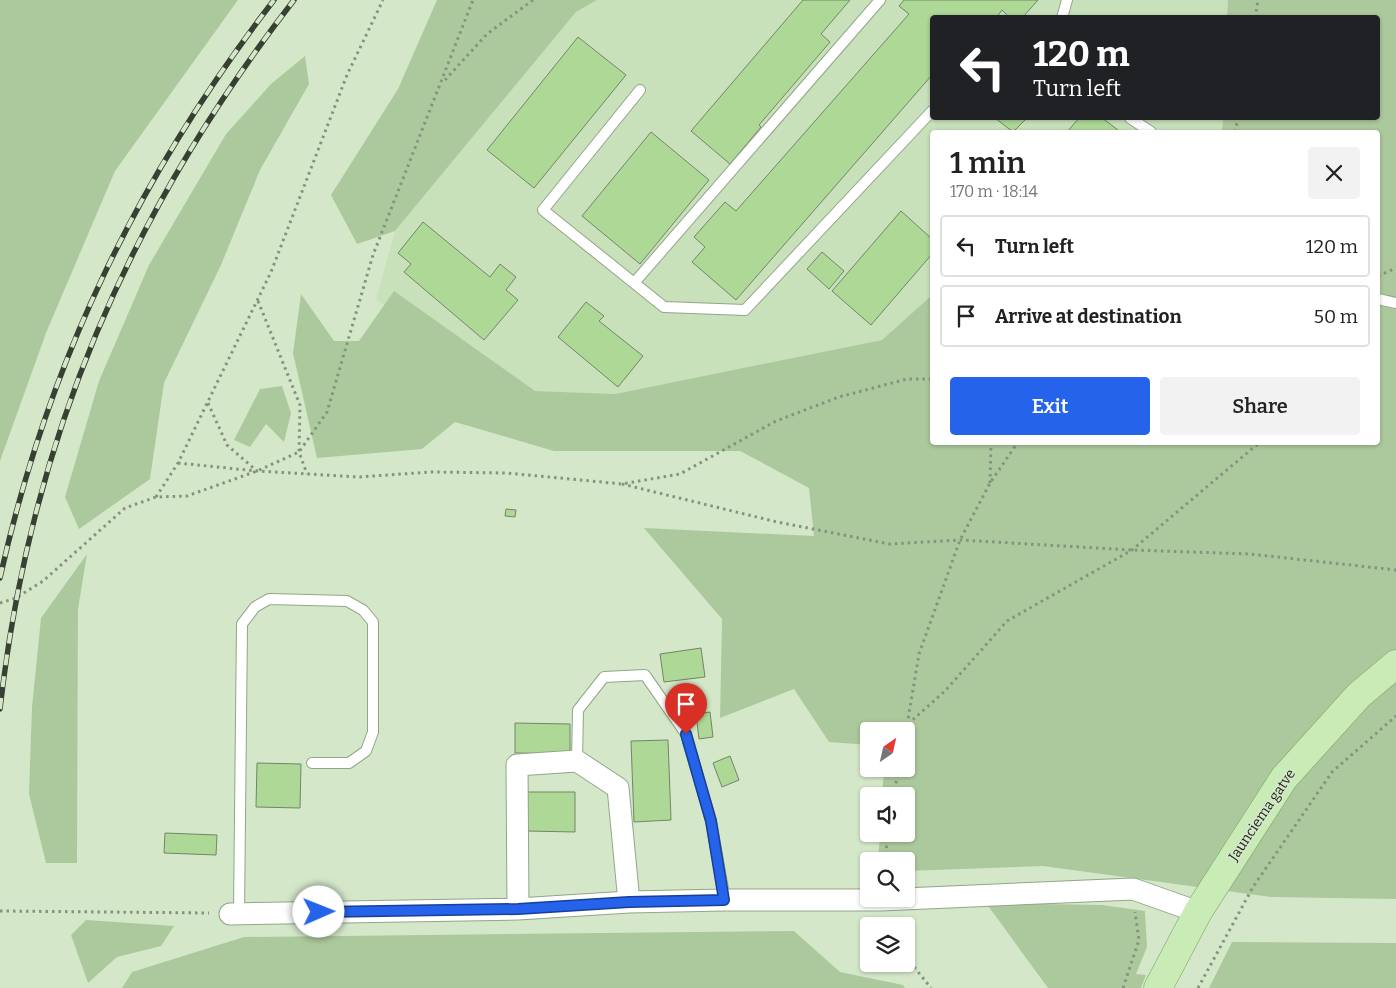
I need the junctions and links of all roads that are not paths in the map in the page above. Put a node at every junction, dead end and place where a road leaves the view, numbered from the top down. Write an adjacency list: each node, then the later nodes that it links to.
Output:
1 (880, 0): 8 (lane)
2 (1066, 0): 3 (lane)
3 (1063, 15)
4 (640, 90): 8 (lane)
5 (930, 113): 8 (lane)
6 (1133, 120): 7 (lane)
7 (1148, 130)
8 (634, 283)
9 (1380, 299): 10 (lane)
10 (1396, 303)
11 (1396, 664): 17 (main road, Jaunciema gatve)
12 (577, 761): 14 (lane); 15 (street); 16 (street)
13 (312, 763): 18 (lane)
14 (724, 900): 15 (street); 17 (street)
15 (629, 902): 16 (street)
16 (518, 909): 18 (street)
17 (1198, 912): 19 (main road, Jaunciema gatve)
18 (235, 914)
19 (1158, 988)

